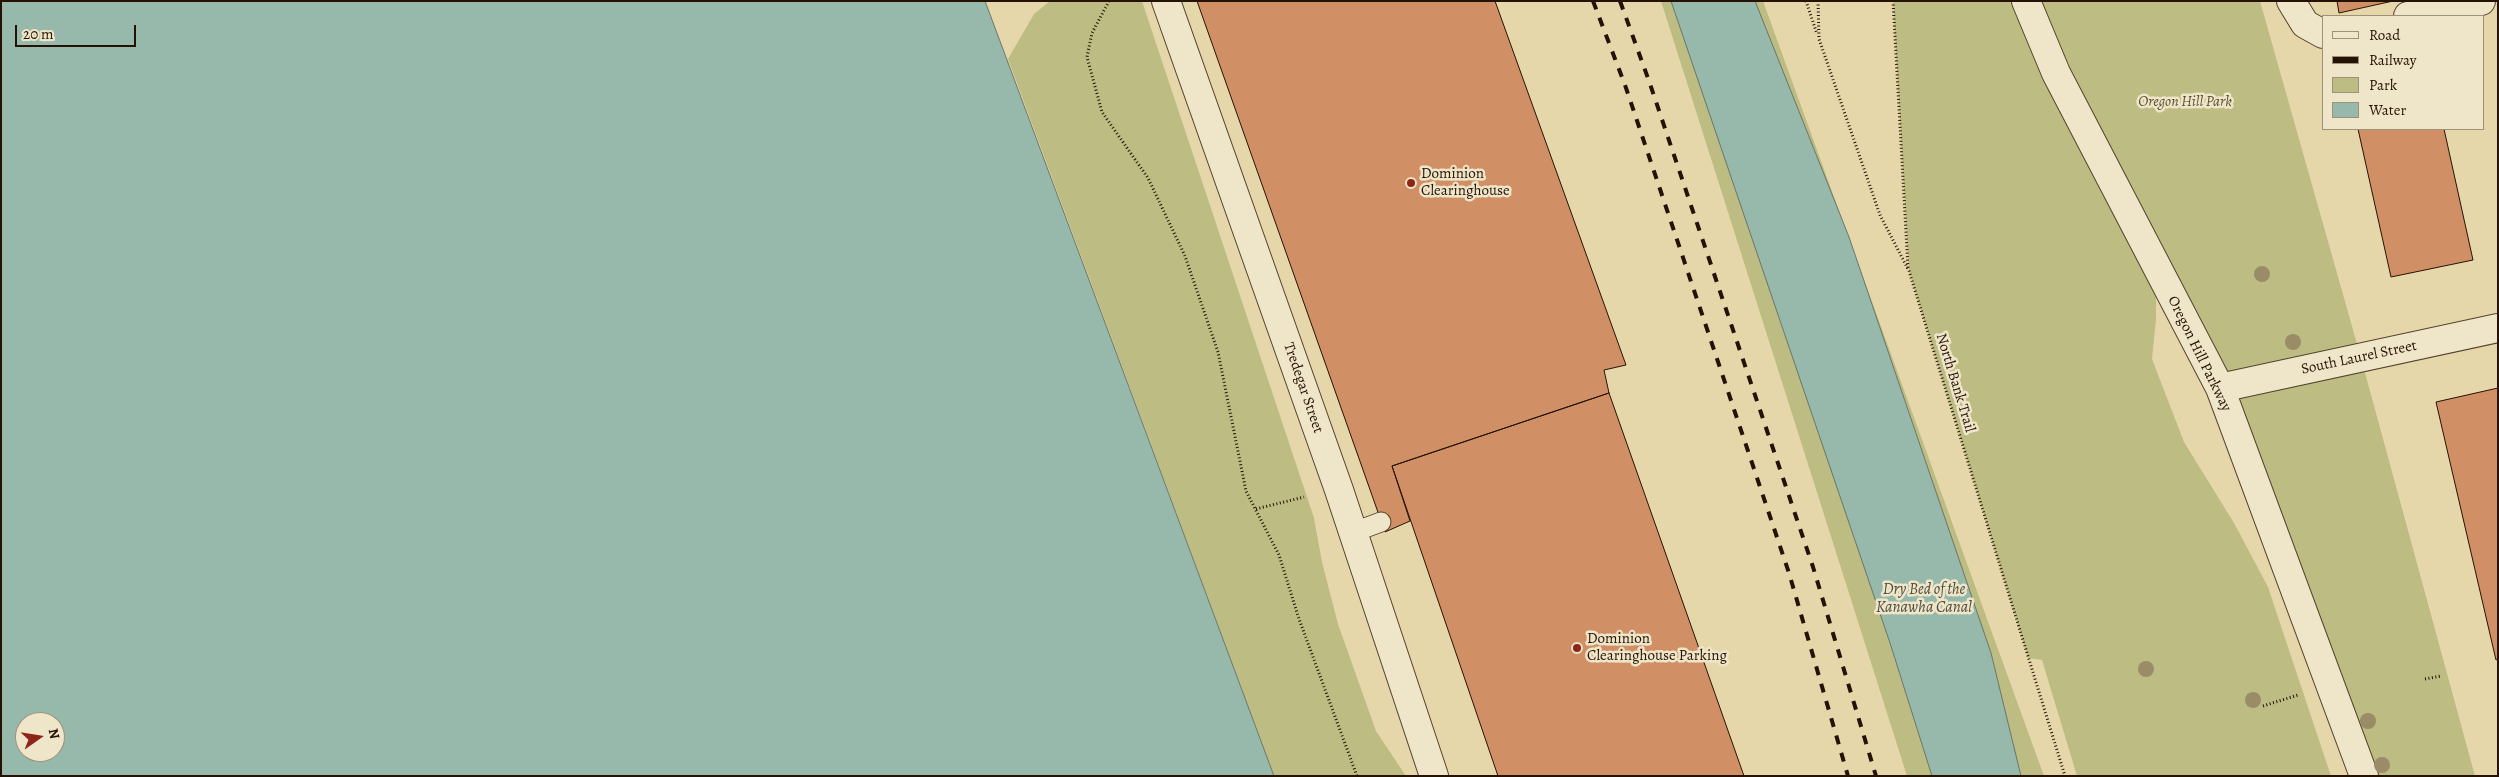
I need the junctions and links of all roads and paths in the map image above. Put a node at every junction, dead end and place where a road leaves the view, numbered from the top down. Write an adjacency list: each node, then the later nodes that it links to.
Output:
1 (1109, 1): 16 (path)
2 (1166, 1): 18 (street, Tredegar Street)
3 (1806, 1): 11 (path)
4 (1818, 1): 11 (path, North Bank Trail)
5 (1893, 1): 12 (path)
6 (2026, 1): 14 (street, Oregon Hill Parkway)
7 (2291, 1): 10 (street)
8 (2480, 1): 9 (street)
9 (2413, 15)
10 (2322, 33)
11 (1819, 39): 12 (path, North Bank Trail)
12 (1909, 271): 25 (path, North Bank Trail)
13 (2498, 328): 14 (street, South Laurel Street)
14 (2220, 388): 26 (street, Oregon Hill Parkway)
15 (1307, 496): 16 (path)
16 (1256, 509): 23 (path)
17 (1381, 522): 18 (lane)
18 (1354, 532): 24 (street, Tredegar Street)
19 (2441, 676): 20 (path)
20 (2425, 679)
21 (2305, 693): 22 (path)
22 (2263, 706)
23 (1357, 776)
24 (1434, 776)
25 (2064, 776)
26 (2364, 776)

